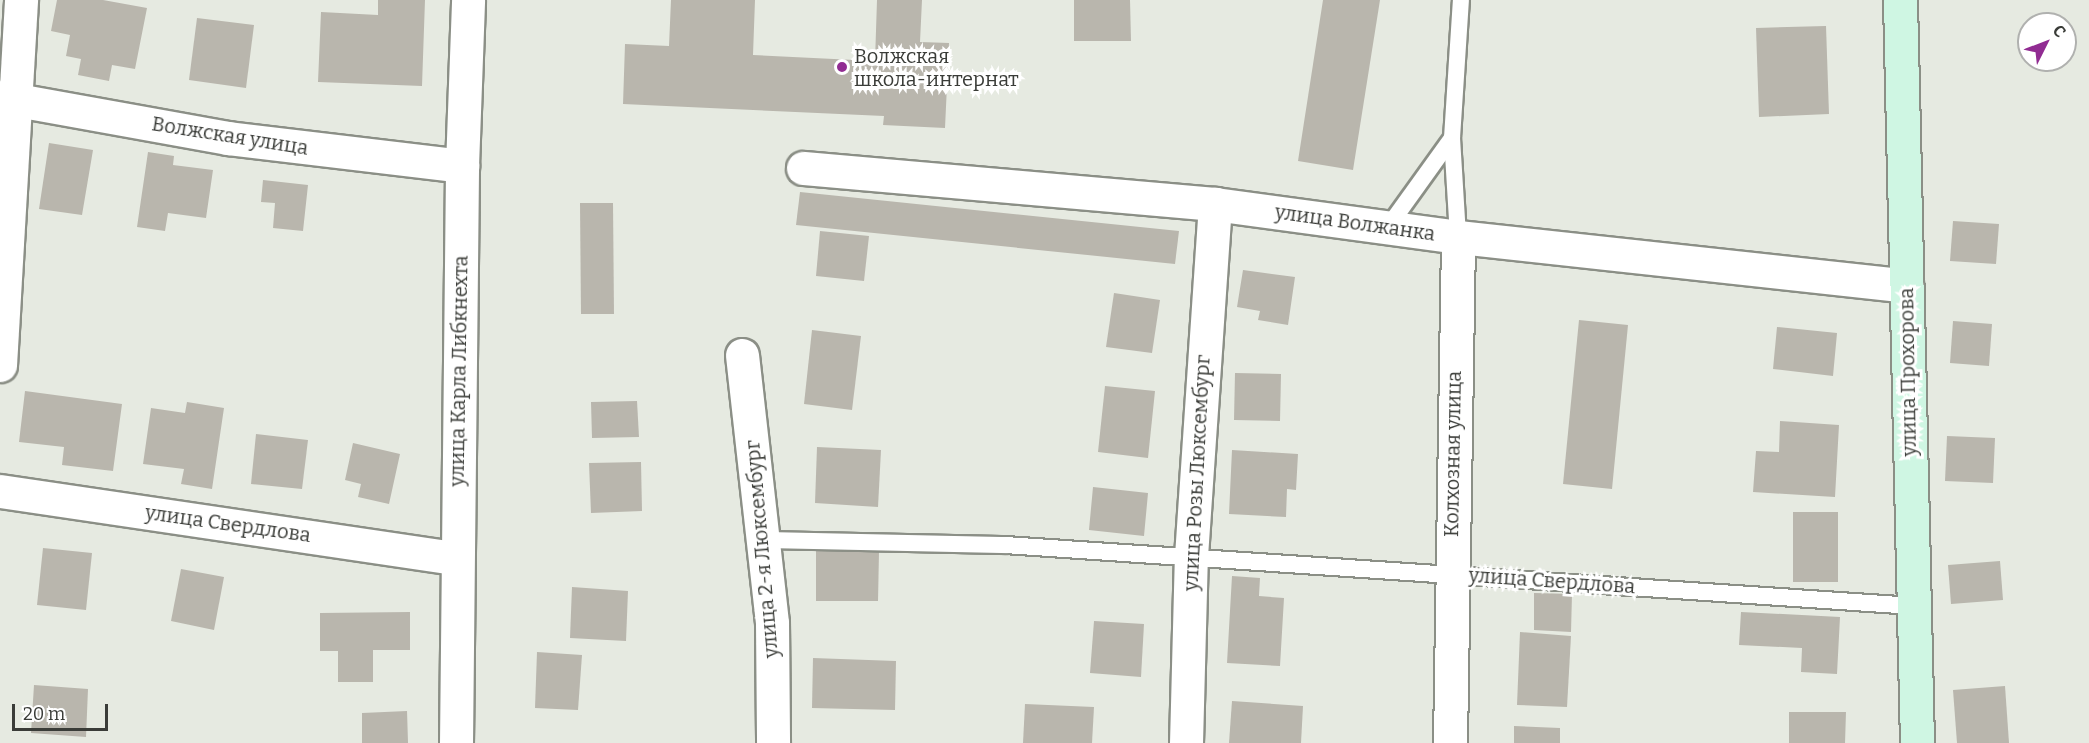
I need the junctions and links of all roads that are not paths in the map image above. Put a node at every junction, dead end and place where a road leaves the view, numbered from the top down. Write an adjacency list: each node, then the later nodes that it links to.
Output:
1 (21, 0): 5 (street)
2 (468, 0): 7 (street, улица Карла Либкнехта)
3 (1461, 0): 6 (lane)
4 (1900, 0): 12 (main road, улица Прохорова)
5 (7, 99): 7 (street, Волжская улица); 14 (street)
6 (1452, 138): 10 (lane); 11 (lane)
7 (462, 166): 18 (street, улица Карла Либкнехта)
8 (803, 168): 9 (street, улица Волжанка)
9 (1215, 204): 10 (street, улица Волжанка); 17 (street, улица Розы Люксембург)
10 (1388, 227): 11 (street, улица Волжанка)
11 (1458, 237): 12 (street, улица Волжанка); 19 (street, Колхозная улица)
12 (1906, 286): 20 (main road, улица Прохорова)
13 (742, 355): 16 (street, улица 2-я Люксембург)
14 (0, 365)
15 (0, 491): 18 (street, улица Свердлова)
16 (763, 540): 17 (lane, улица Свердлова); 22 (street, улица 2-я Люксембург)
17 (1191, 556): 19 (lane, улица Свердлова); 23 (street, улица Розы Люксембург)
18 (456, 558): 21 (street, улица Карла Либкнехта)
19 (1451, 574): 20 (lane, улица Свердлова); 24 (street, Колхозная улица)
20 (1913, 606): 25 (main road, улица Прохорова)
21 (456, 743)
22 (773, 743)
23 (1186, 743)
24 (1450, 743)
25 (1917, 743)

